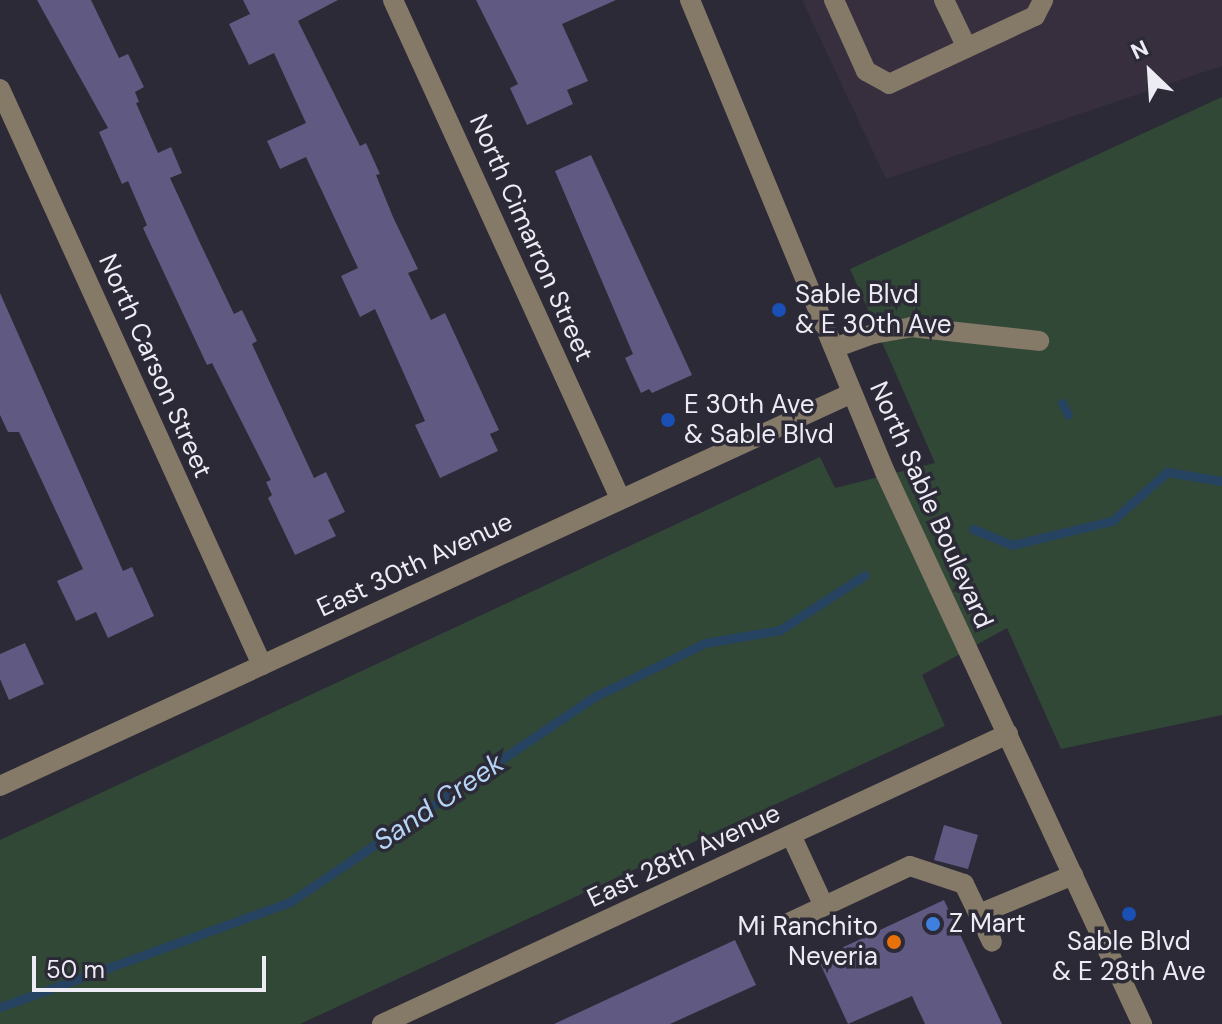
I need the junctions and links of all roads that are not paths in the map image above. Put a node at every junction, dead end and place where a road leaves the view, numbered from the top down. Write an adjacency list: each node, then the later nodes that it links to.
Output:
1 (393, 0): 11 (street, North Cimarron Street)
2 (690, 0): 9 (street, North Sable Boulevard)
3 (834, 0): 6 (street)
4 (944, 0): 6 (street)
5 (1043, 0): 6 (street)
6 (967, 48)
7 (0, 89): 12 (street, North Carson Street)
8 (1039, 341): 9 (street)
9 (834, 348): 10 (street, North Sable Boulevard)
10 (852, 393): 11 (street, East 30th Avenue); 13 (street, North Sable Boulevard)
11 (620, 498): 12 (street, East 30th Avenue)
12 (262, 665): 14 (street, East 30th Avenue)
13 (1008, 734): 15 (street, East 28th Avenue); 16 (street, North Sable Boulevard)
14 (0, 786)
15 (791, 835): 17 (street); 21 (street, East 28th Avenue)
16 (1073, 875): 18 (street); 22 (street, North Sable Boulevard)
17 (823, 904): 18 (street); 19 (street)
18 (979, 914): 20 (street)
19 (784, 925)
20 (992, 942)
21 (382, 1024)
22 (1142, 1024)

